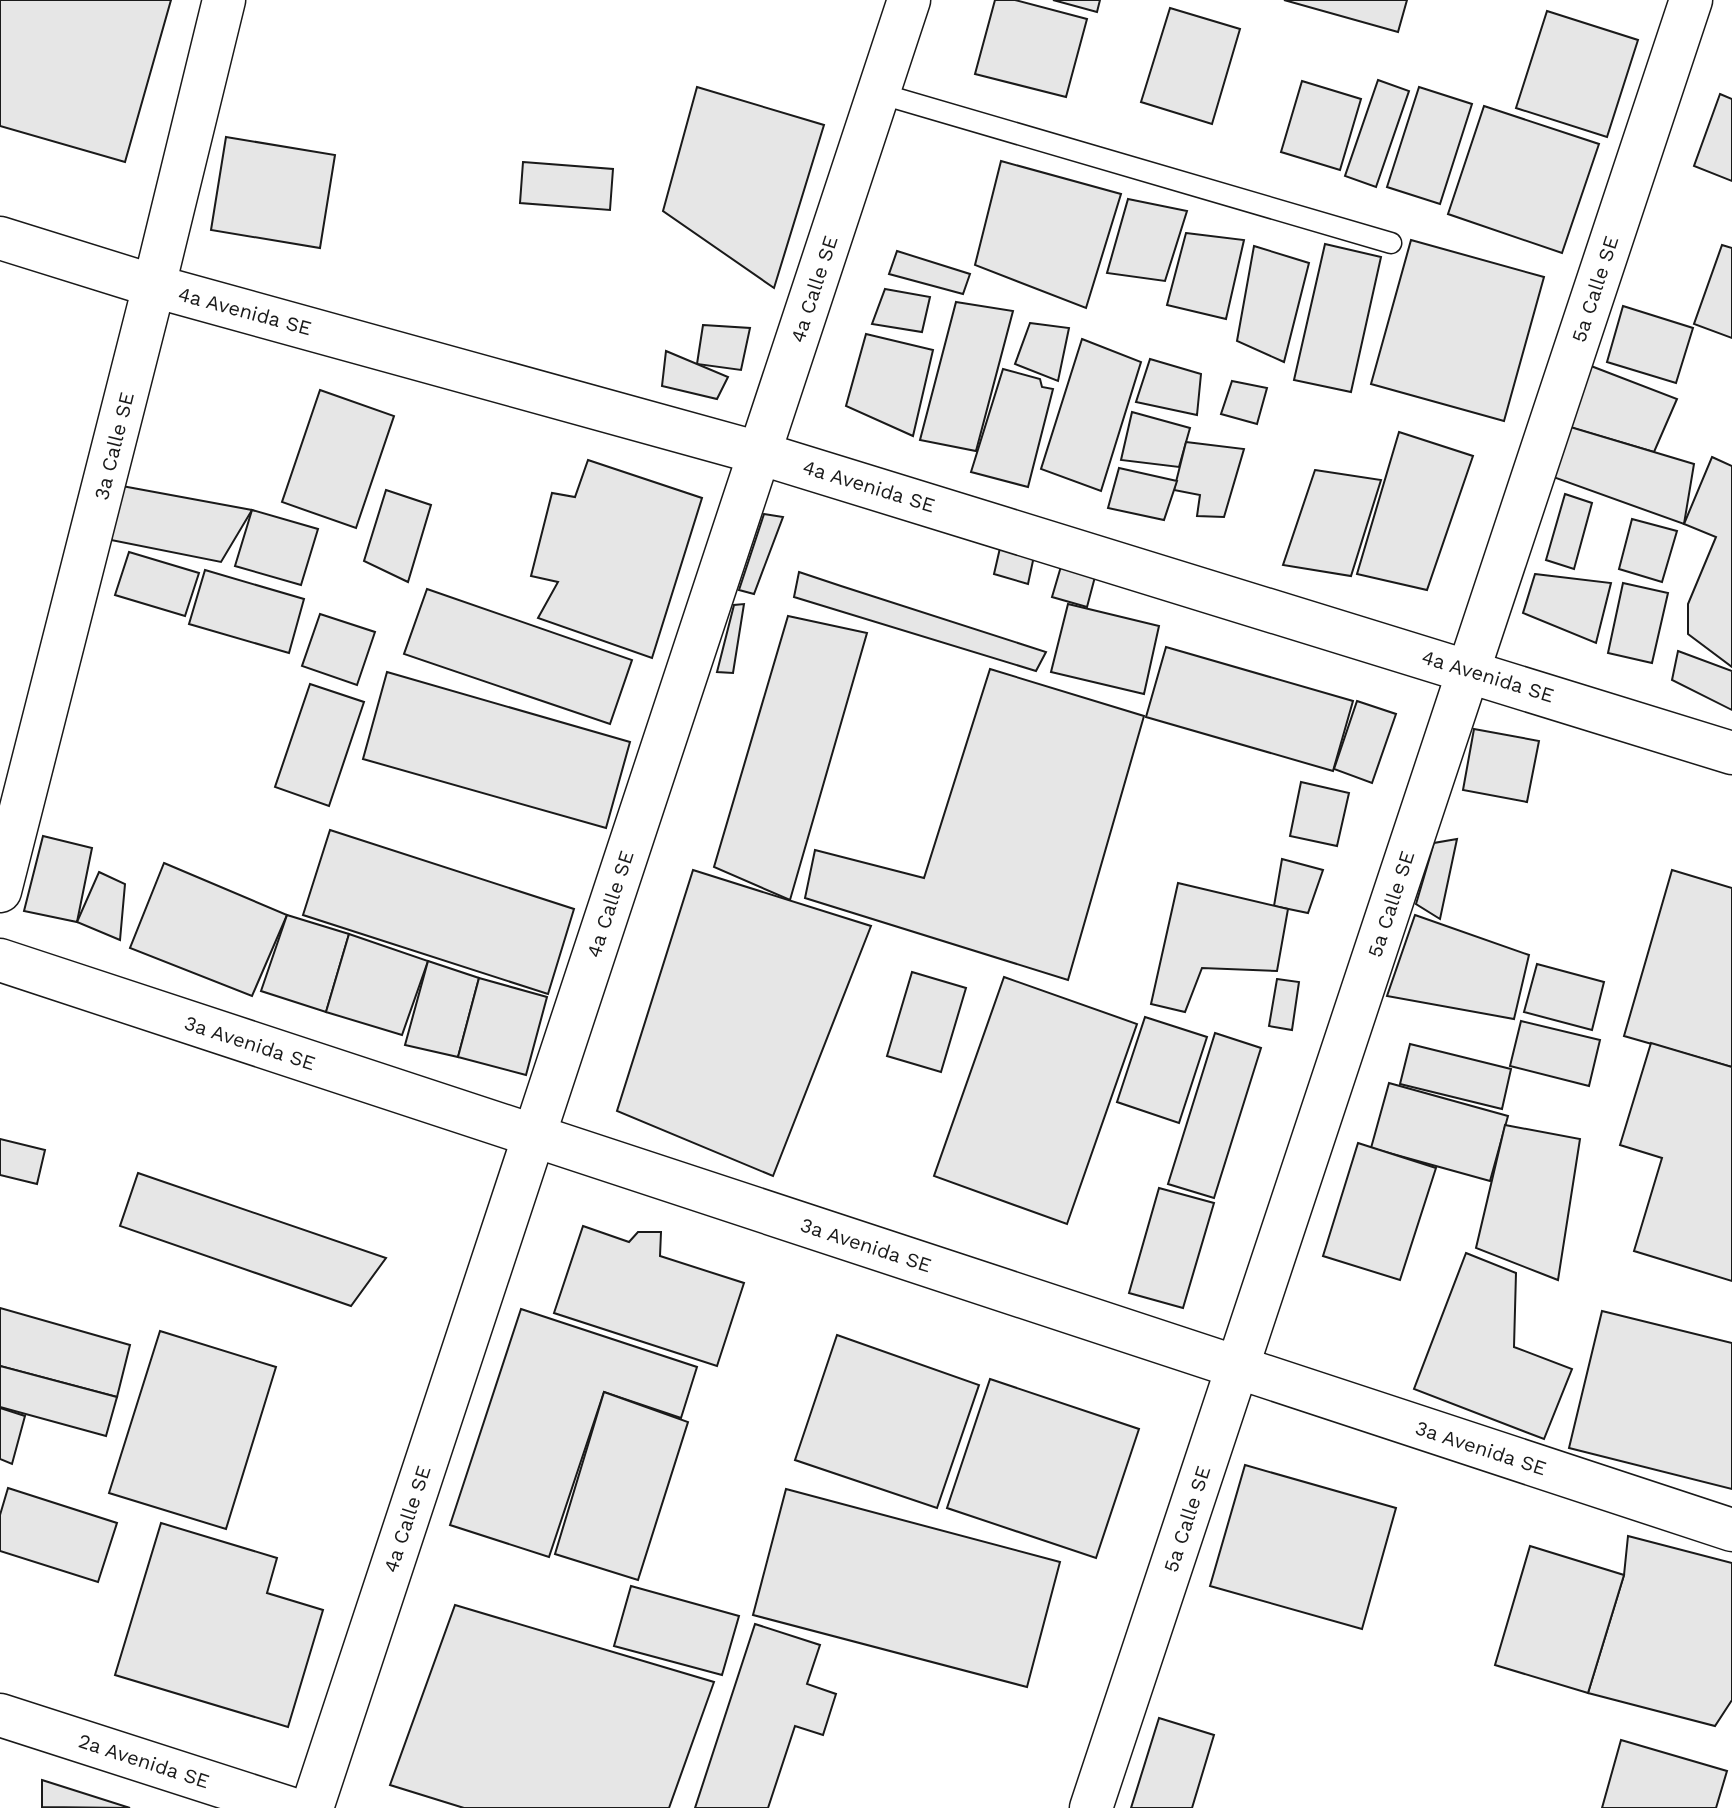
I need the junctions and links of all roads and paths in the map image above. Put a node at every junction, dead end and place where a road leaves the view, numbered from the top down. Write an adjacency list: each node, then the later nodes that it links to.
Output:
1 (224, 0): 7 (street, 3a Calle SE)
2 (909, 0): 4 (street, 4a Calle SE)
3 (1691, 0): 9 (street, 5a Calle SE)
4 (878, 93): 6 (lane); 8 (street, 4a Calle SE)
5 (0, 238): 7 (street, 4a Avenida SE)
6 (1391, 243)
7 (154, 286): 8 (street, 4a Avenida SE); 11 (street, 3a Calle SE)
8 (759, 453): 9 (street, 4a Avenida SE); 13 (street, 4a Calle SE)
9 (1469, 670): 10 (street, 4a Avenida SE); 14 (street, 5a Calle SE)
10 (1732, 753)
11 (0, 891)
12 (0, 960): 13 (street, 3a Avenida SE)
13 (533, 1136): 14 (street, 3a Avenida SE); 18 (street, 4a Calle SE)
14 (1237, 1367): 15 (street, 3a Avenida SE); 19 (street, 5a Calle SE)
15 (1732, 1530)
16 (0, 1715): 17 (street, 2a Avenida SE)
17 (289, 1808)
18 (312, 1808)
19 (1091, 1808)

